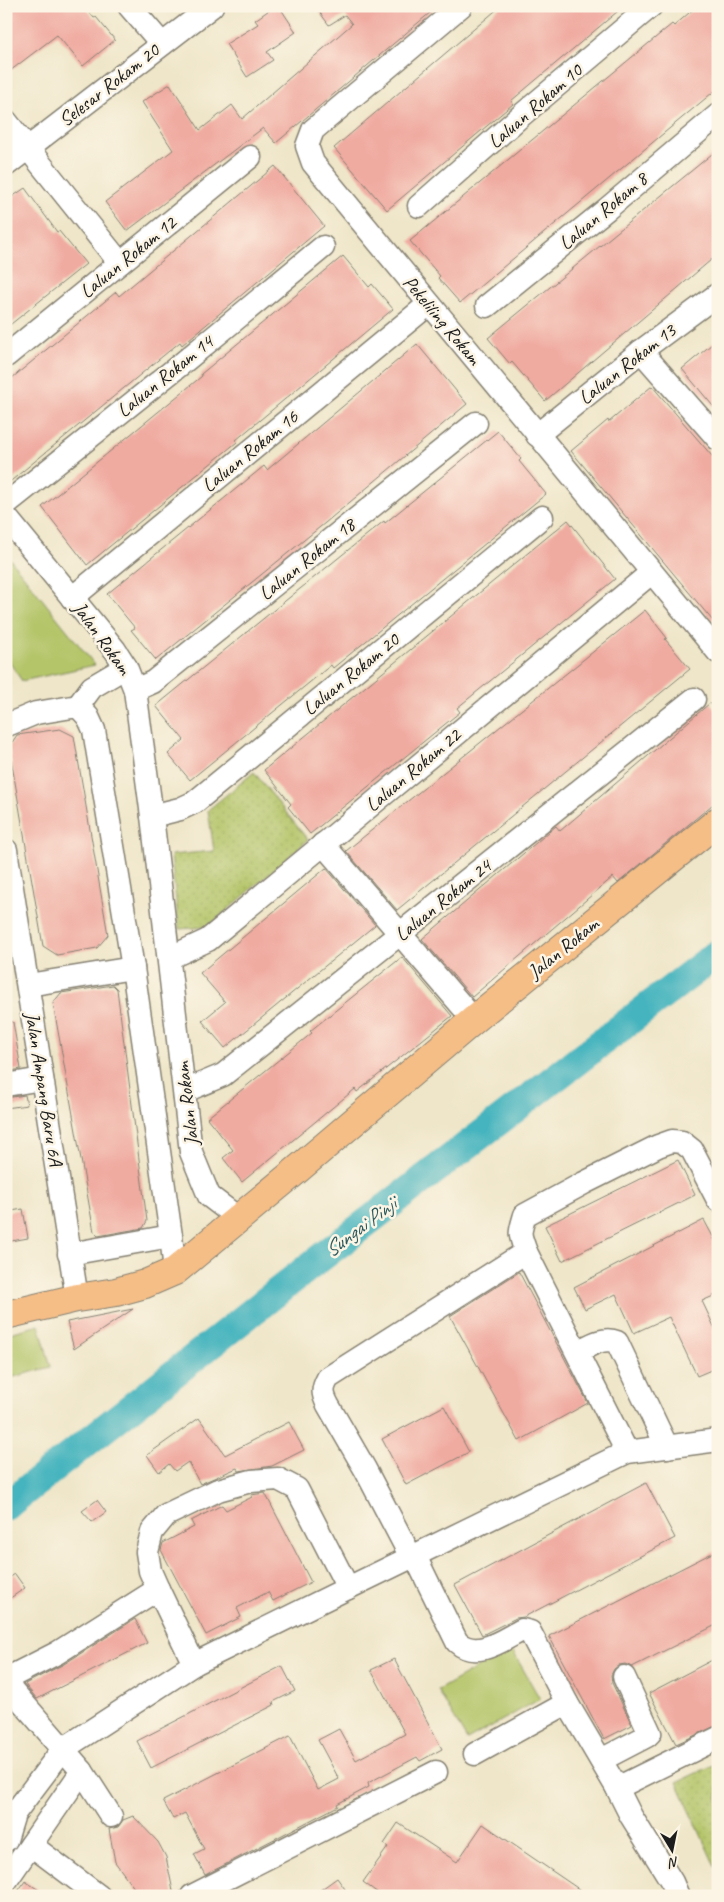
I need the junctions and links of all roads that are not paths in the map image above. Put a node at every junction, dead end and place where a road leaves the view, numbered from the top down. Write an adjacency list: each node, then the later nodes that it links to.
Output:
1 (130, 6): 5 (street)
2 (212, 6): 5 (street, Selesar Rokam 20)
3 (461, 6): 15 (street, Pekeliling Rokam)
4 (652, 6): 11 (street, Laluan Rokam 10)
5 (162, 44): 8 (street, Selesar Rokam 20)
6 (718, 115): 16 (street, Laluan Rokam 8)
7 (6, 121): 8 (street)
8 (28, 148): 10 (street, Selesar Rokam 20); 13 (street)
9 (250, 157): 13 (street, Laluan Rokam 12)
10 (6, 165)
11 (419, 206)
12 (323, 247): 22 (street, Laluan Rokam 14)
13 (120, 263): 18 (street, Laluan Rokam 12)
14 (718, 294): 17 (street, Laluan Rokam 13)
15 (429, 304): 20 (street, Pekeliling Rokam); 26 (street, Laluan Rokam 16)
16 (487, 306)
17 (641, 351): 20 (street, Laluan Rokam 13); 21 (street)
18 (6, 356)
19 (476, 423): 29 (street, Laluan Rokam 18)
20 (537, 435): 25 (street, Pekeliling Rokam)
21 (718, 439)
22 (6, 504)
23 (6, 517): 26 (street, Jalan Rokam)
24 (542, 517): 33 (street, Laluan Rokam 20)
25 (651, 573): 27 (street, Pekeliling Rokam); 35 (street, Laluan Rokam 22)
26 (72, 598): 28 (street, Jalan Rokam)
27 (718, 652)
28 (126, 667): 29 (street, Jalan Rokam); 31 (street)
29 (135, 690): 33 (street, Jalan Rokam)
30 (694, 699): 37 (street, Laluan Rokam 24)
31 (78, 706): 32 (street); 39 (street)
32 (7, 729)
33 (152, 816): 38 (street, Jalan Rokam)
34 (718, 821): 41 (main road, Jalan Rokam)
35 (324, 844): 37 (street); 38 (street, Laluan Rokam 22)
36 (7, 860): 40 (street, Jalan Ampang Baru 6A)
37 (400, 934): 41 (street); 44 (street, Laluan Rokam 24)
38 (169, 958): 44 (street, Jalan Rokam)
39 (134, 968): 40 (street); 47 (street)
40 (28, 985): 42 (street, Jalan Ampang Baru 6A)
41 (474, 1020): 46 (main road, Jalan Rokam)
42 (42, 1079): 43 (street); 49 (street, Jalan Ampang Baru 6A)
43 (6, 1085)
44 (185, 1091): 46 (street, Jalan Rokam)
45 (718, 1200): 48 (street)
46 (238, 1218): 50 (main road)
47 (172, 1236): 49 (street); 50 (street)
48 (526, 1252): 53 (street); 57 (street)
49 (70, 1254): 51 (street, Jalan Ampang Baru 6A)
50 (174, 1270): 51 (main road)
51 (77, 1298): 52 (main road)
52 (6, 1315)
53 (577, 1352): 55 (street); 56 (street)
54 (718, 1440): 55 (street)
55 (667, 1447): 56 (street)
56 (627, 1452): 57 (street)
57 (413, 1556): 59 (street); 64 (street)
58 (158, 1588): 59 (street); 60 (street); 62 (street)
59 (348, 1588): 60 (street)
60 (194, 1664): 66 (street)
61 (624, 1677): 68 (street)
62 (6, 1679)
63 (6, 1683): 66 (street)
64 (567, 1703): 67 (street); 68 (street)
65 (718, 1738): 71 (street)
66 (63, 1749): 69 (street); 72 (street)
67 (475, 1754)
68 (601, 1760): 71 (street)
69 (82, 1771): 73 (street); 75 (street)
70 (436, 1772): 78 (street)
71 (618, 1788): 79 (street)
72 (10, 1816): 74 (street)
73 (111, 1816)
74 (6, 1840)
75 (31, 1845): 76 (street); 77 (street)
76 (6, 1882)
77 (99, 1896)
78 (192, 1896)
79 (678, 1896)

